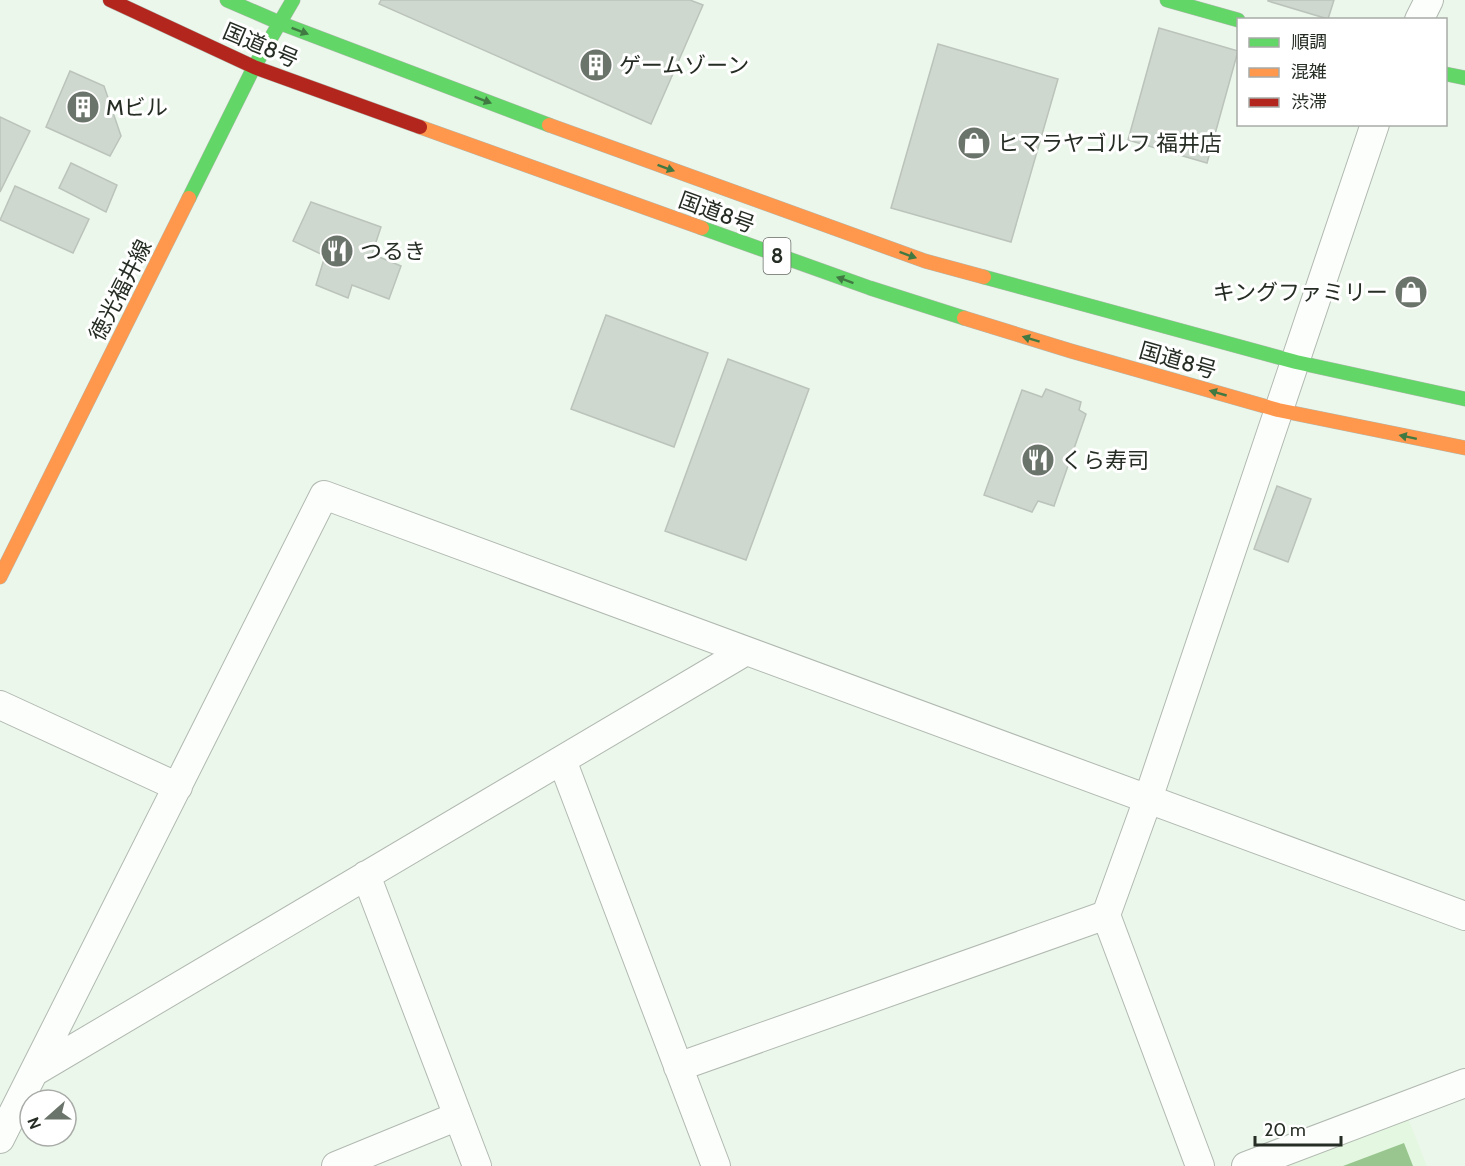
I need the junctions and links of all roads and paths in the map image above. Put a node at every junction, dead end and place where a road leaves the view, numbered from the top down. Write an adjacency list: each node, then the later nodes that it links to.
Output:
1 (110, 0): 9 (main road, 国道8号 / 8)
2 (227, 0): 8 (main road, 国道8号 / 8)
3 (293, 0): 8 (main road, 徳光福井線)
4 (1167, 0): 7 (main road)
5 (1429, 0): 6 (street)
6 (1420, 18)
7 (1237, 19)
8 (280, 23): 9 (main road, 徳光福井線); 13 (main road, 国道8号 / 8, one-way to 13)
9 (254, 67): 15 (main road, 国道8号 / 8, one-way to 9); 17 (main road, 徳光福井線)
10 (1447, 74): 11 (main road)
11 (1465, 78)
12 (1374, 126): 13 (street)
13 (1296, 362): 14 (main road, 国道8号 / 8); 15 (street)
14 (1465, 399)
15 (1278, 410): 16 (main road, 国道8号 / 8, one-way to 15); 22 (street)
16 (1465, 448)
17 (0, 577)
18 (746, 651): 20 (street); 21 (street); 22 (street)
19 (0, 705): 21 (street)
20 (562, 760): 23 (street); 26 (street)
21 (178, 787): 27 (street)
22 (1148, 799): 24 (street); 25 (street)
23 (366, 875): 27 (street); 29 (street)
24 (1106, 915): 26 (street); 34 (street)
25 (1465, 916)
26 (678, 1067): 33 (street)
27 (34, 1071): 30 (street)
28 (1465, 1083): 35 (street)
29 (458, 1116): 31 (street); 32 (street)
30 (0, 1139)
31 (336, 1166)
32 (477, 1166)
33 (716, 1166)
34 (1200, 1166)
35 (1246, 1166)

